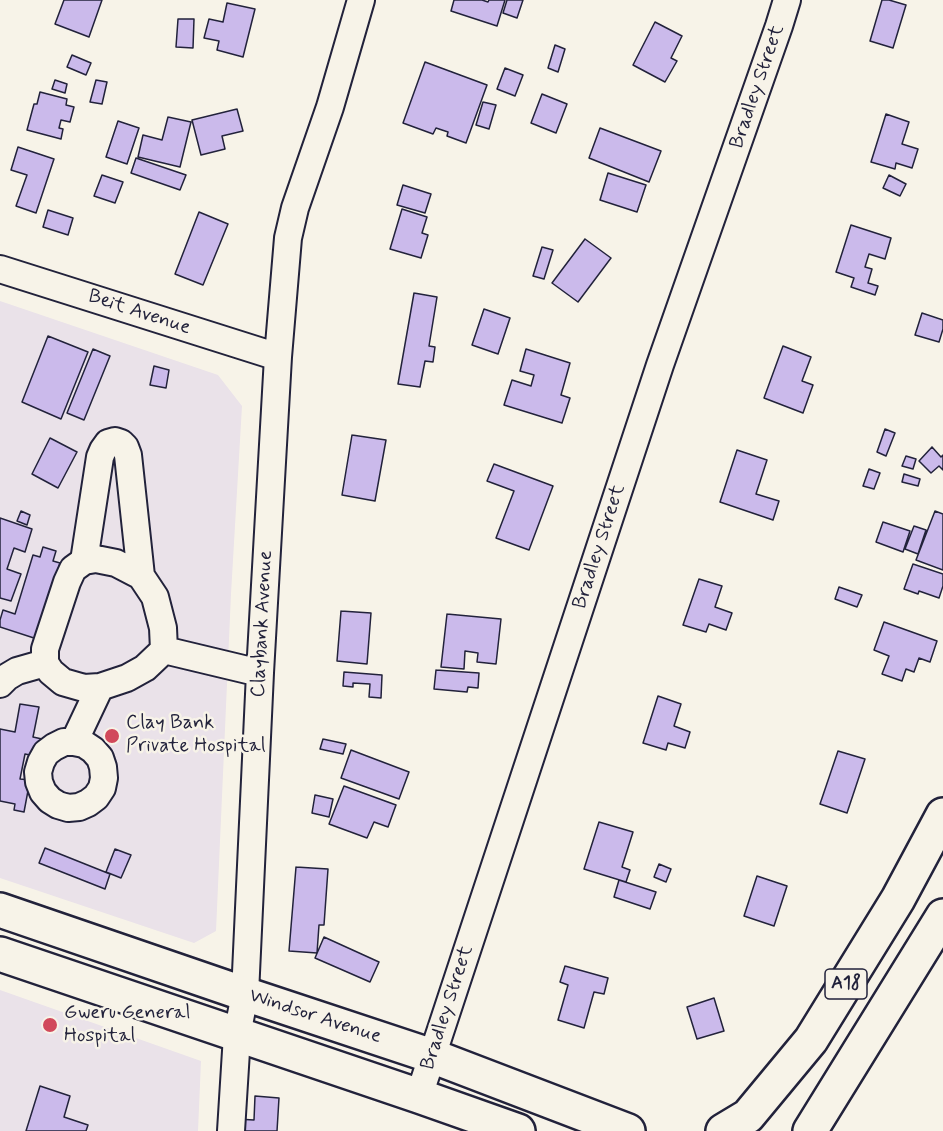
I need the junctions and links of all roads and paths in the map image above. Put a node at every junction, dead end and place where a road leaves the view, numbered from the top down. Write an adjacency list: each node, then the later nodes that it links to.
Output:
1 (361, 0): 4 (street, Claybank Avenue)
2 (787, 0): 19 (street, Bradley Street)
3 (0, 269): 4 (street, Beit Avenue)
4 (278, 357): 9 (street, Claybank Avenue)
5 (84, 561): 6 (street); 6 (street); 8 (street)
6 (141, 576): 7 (street)
7 (164, 650): 9 (street); 11 (street)
8 (45, 663): 10 (street); 11 (street)
9 (260, 673): 17 (street, Claybank Avenue)
10 (0, 684)
11 (100, 687): 12 (street)
12 (74, 742)
13 (943, 815): 24 (main road, A18)
14 (0, 910): 17 (main road, Windsor Avenue)
15 (943, 916): 25 (main road, A18)
16 (0, 954): 18 (main road, Windsor Avenue)
17 (245, 994): 18 (street, Claybank Avenue); 19 (main road, Windsor Avenue)
18 (237, 1035): 20 (main road, Windsor Avenue); 21 (street, Claybank Avenue)
19 (432, 1056): 20 (street, Bradley Street); 23 (main road, Windsor Avenue)
20 (419, 1096): 22 (main road, Windsor Avenue)
21 (231, 1131)
22 (519, 1131)
23 (628, 1131)
24 (723, 1131)
25 (810, 1131)

